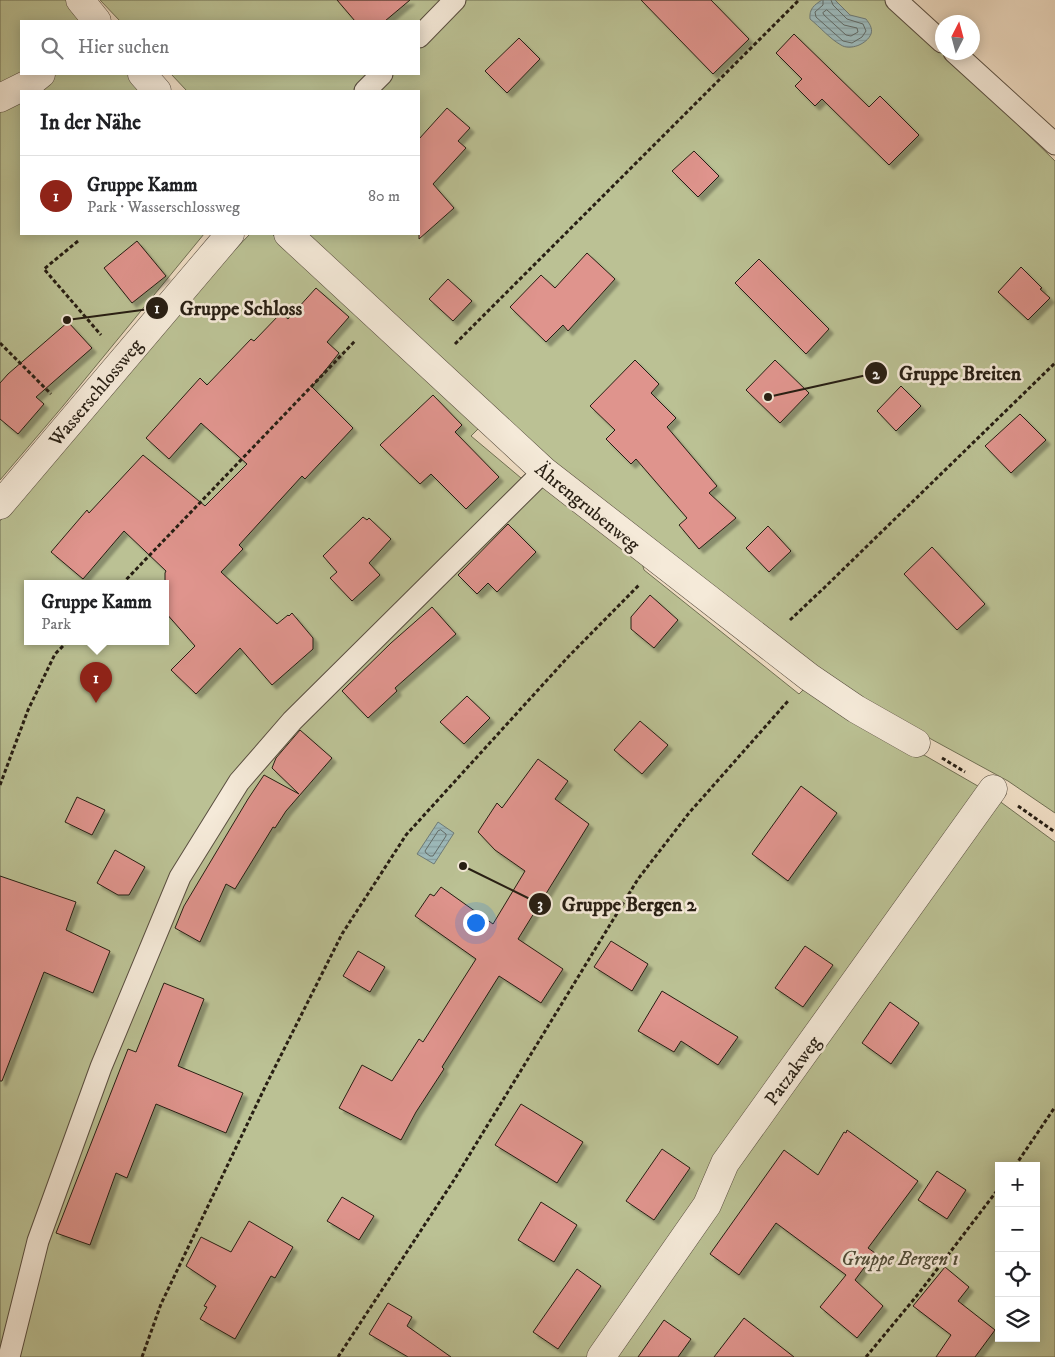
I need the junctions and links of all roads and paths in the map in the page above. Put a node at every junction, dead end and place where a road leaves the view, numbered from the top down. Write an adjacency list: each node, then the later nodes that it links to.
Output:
1 (80, 0): 5 (street)
2 (454, 0): 6 (lane)
3 (798, 0): 23 (path)
4 (896, 0): 7 (lane)
5 (96, 20)
6 (420, 35)
7 (935, 36)
8 (963, 60): 15 (lane)
9 (40, 75): 14 (street)
10 (143, 75): 12 (street)
11 (381, 75): 13 (lane)
12 (157, 90)
13 (366, 90)
14 (0, 98)
15 (1055, 144)
16 (229, 235): 21 (street, Wasserschlossweg)
17 (289, 235): 19 (street, Ährengrubenweg)
18 (78, 242): 21 (path)
19 (378, 316): 23 (street, Ährengrubenweg); 28 (path)
20 (0, 343): 24 (path)
21 (122, 360): 24 (street, Wasserschlossweg)
22 (1055, 363): 29 (path)
23 (433, 366): 25 (street, Ährengrubenweg)
24 (75, 416): 26 (street, Wasserschlossweg)
25 (544, 471): 27 (street, Ährengrubenweg); 38 (lane)
26 (0, 505)
27 (660, 563): 29 (street, Ährengrubenweg); 39 (path)
28 (126, 580)
29 (764, 643): 31 (street, Ährengrubenweg)
30 (64, 645): 33 (path)
31 (809, 677): 32 (street, Ährengrubenweg); 40 (path)
32 (916, 743)
33 (0, 785)
34 (994, 789): 41 (street, Patzakweg)
35 (1055, 1107): 36 (path)
36 (1018, 1162)
37 (995, 1193): 42 (path)
38 (9, 1357)
39 (142, 1357)
40 (338, 1357)
41 (600, 1357)
42 (866, 1357)

